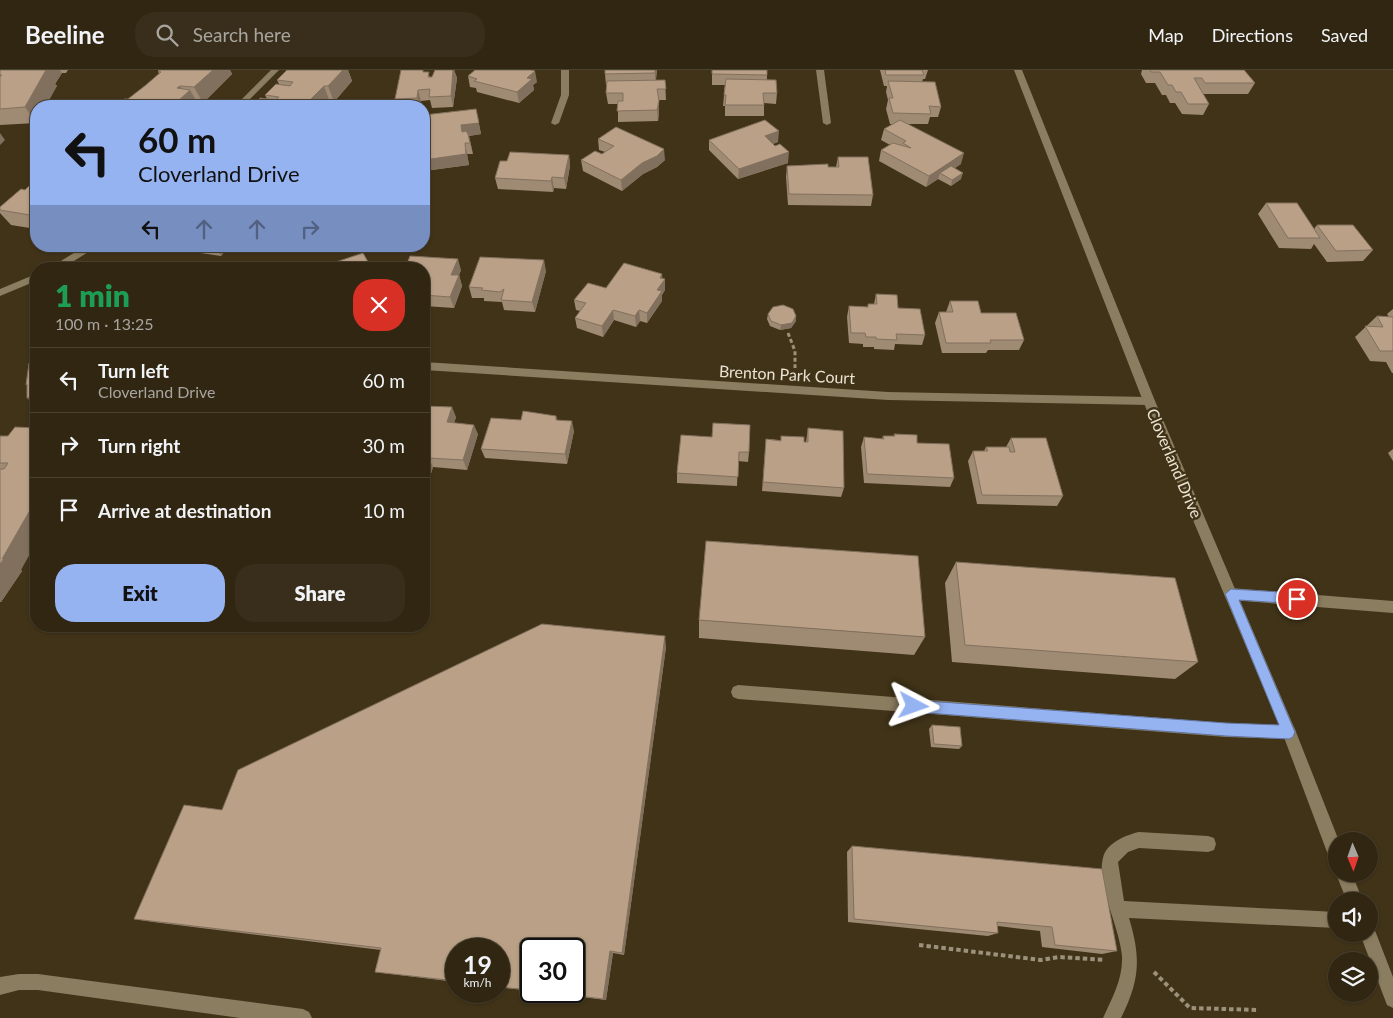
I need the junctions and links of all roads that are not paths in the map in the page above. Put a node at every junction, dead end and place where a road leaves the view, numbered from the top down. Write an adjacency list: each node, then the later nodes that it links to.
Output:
1 (275, 70): 5 (street)
2 (565, 70): 7 (street)
3 (820, 70): 6 (street)
4 (1018, 70): 13 (street, Cloverland Drive)
5 (245, 100)
6 (827, 122)
7 (555, 123)
8 (83, 252): 9 (street)
9 (65, 262)
10 (30, 279): 11 (street)
11 (0, 293)
12 (430, 366): 13 (street, Brenton Park Court)
13 (1149, 401): 14 (street, Cloverland Drive)
14 (1231, 594): 15 (street); 17 (street, Cloverland Drive)
15 (1393, 607)
16 (738, 692): 17 (street)
17 (1289, 732): 18 (street, Cloverland Drive)
18 (1328, 833)
19 (1208, 844): 20 (street)
20 (1118, 909): 21 (street); 26 (street)
21 (1328, 920)
22 (1371, 942): 24 (street)
23 (0, 986): 25 (street)
24 (1393, 999)
25 (303, 1018)
26 (1112, 1018)

